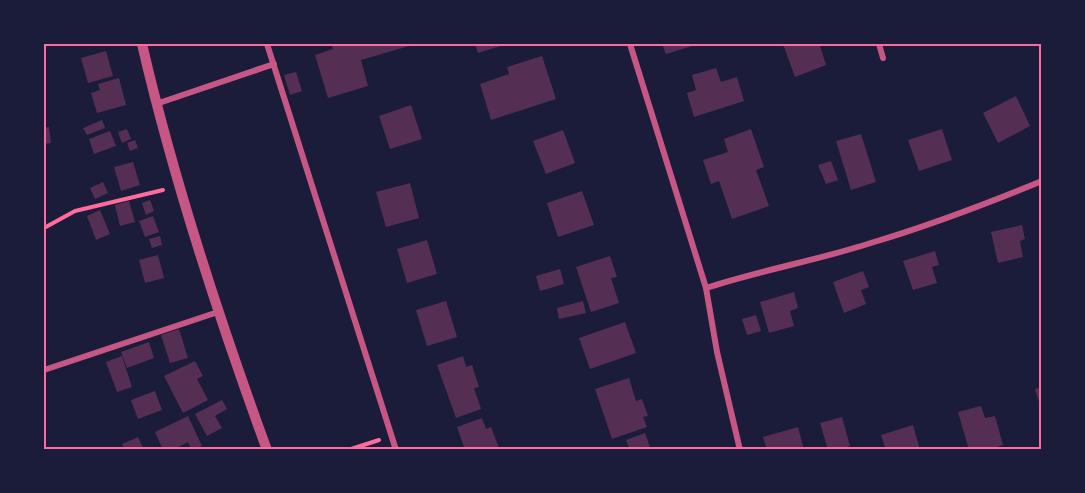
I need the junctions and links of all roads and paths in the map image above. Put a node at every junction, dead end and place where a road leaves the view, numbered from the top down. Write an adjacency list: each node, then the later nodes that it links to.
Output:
1 (142, 44): 7 (street)
2 (267, 44): 6 (street)
3 (630, 44): 11 (street)
4 (879, 44): 5 (street)
5 (883, 58)
6 (274, 64): 7 (street); 14 (street)
7 (156, 104): 9 (street)
8 (1041, 181): 11 (street)
9 (178, 186): 10 (path); 12 (street)
10 (44, 228)
11 (706, 288): 18 (street)
12 (218, 312): 13 (street); 15 (street)
13 (44, 370)
14 (392, 436): 16 (path); 17 (street)
15 (267, 450)
16 (348, 450)
17 (396, 450)
18 (740, 450)

